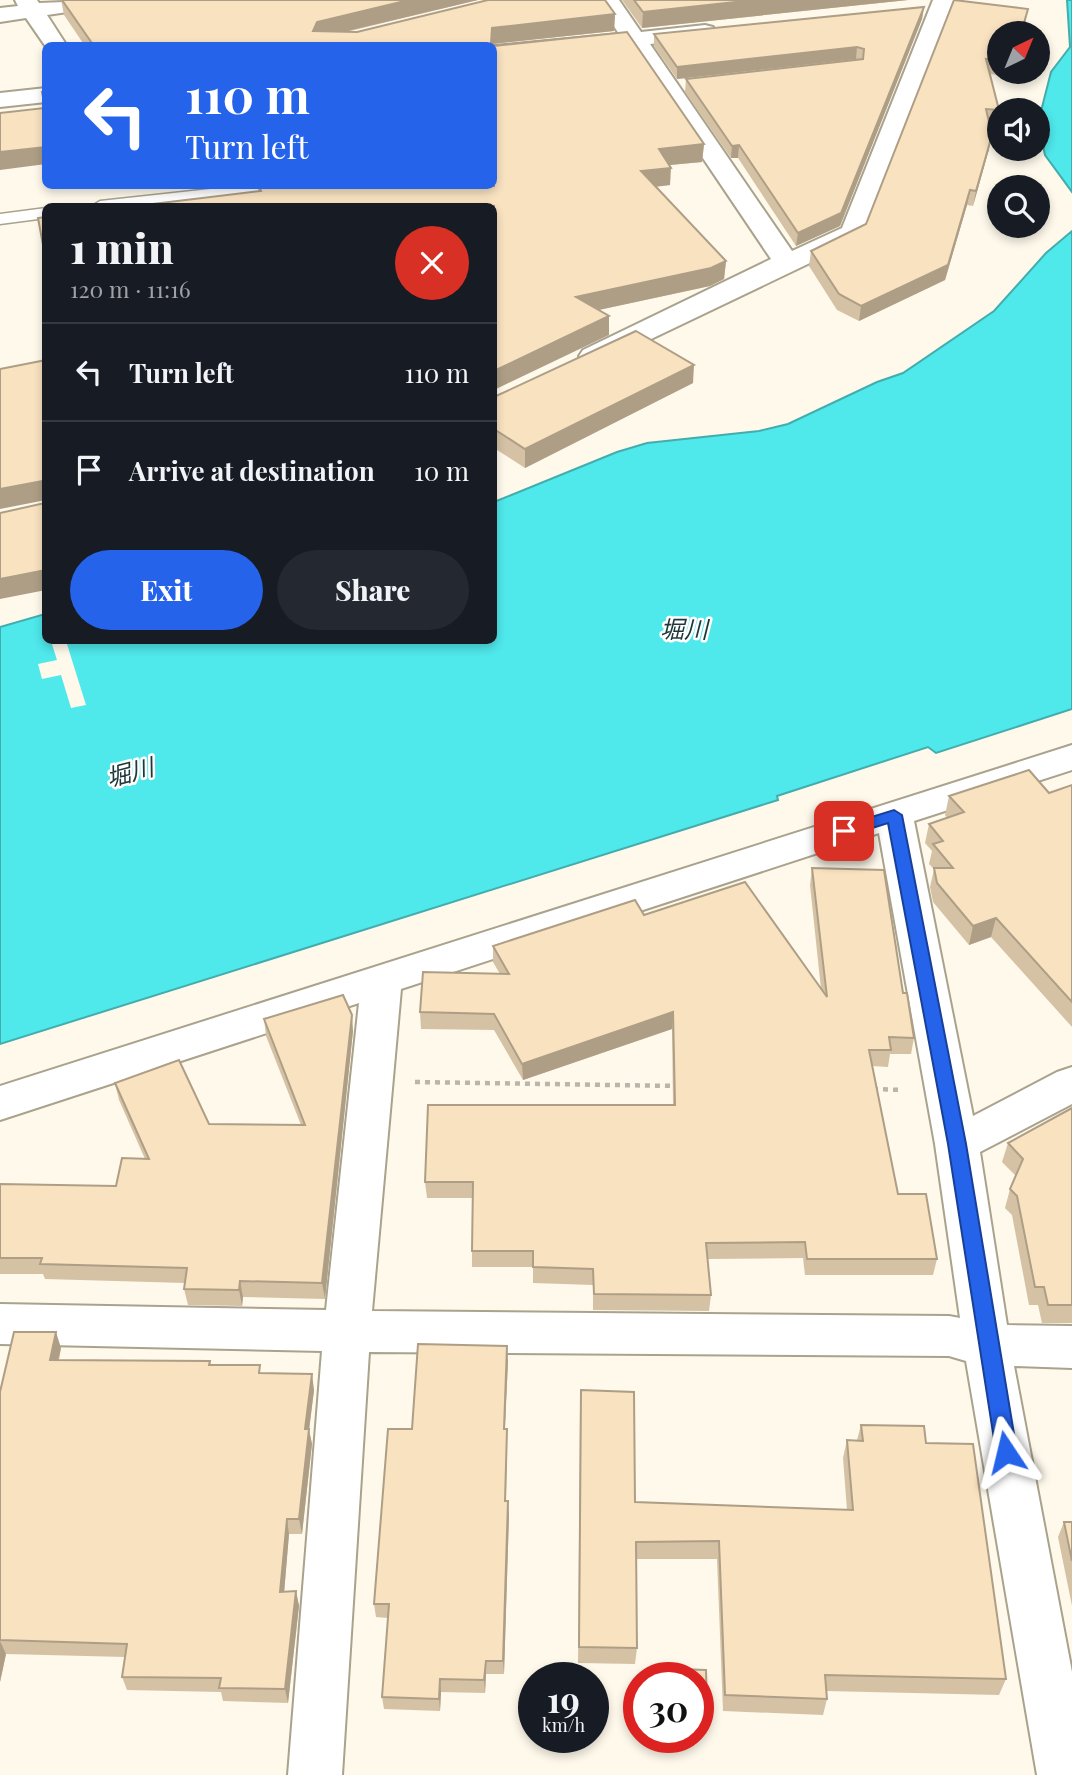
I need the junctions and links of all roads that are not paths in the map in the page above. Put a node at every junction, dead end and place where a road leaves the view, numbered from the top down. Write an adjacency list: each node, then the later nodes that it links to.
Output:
1 (102, 0): 4 (street)
2 (608, 0): 8 (street)
3 (942, 4): 5 (street); 17 (street)
4 (30, 6): 6 (street); 9 (street)
5 (913, 11)
6 (0, 15)
7 (732, 29): 8 (street)
8 (635, 38): 10 (street); 17 (street)
9 (53, 42)
10 (497, 53)
11 (42, 95): 12 (street)
12 (0, 100)
13 (247, 189): 14 (lane)
14 (126, 203)
15 (42, 214): 16 (lane)
16 (0, 219)
17 (786, 262): 18 (street)
18 (567, 368)
19 (1072, 757): 20 (street)
20 (894, 815): 21 (street); 24 (street)
21 (382, 978): 23 (street); 26 (street)
22 (1072, 1084): 24 (street)
23 (0, 1103)
24 (957, 1144): 27 (street)
25 (0, 1324): 26 (street)
26 (347, 1331): 27 (street); 29 (street)
27 (987, 1345): 28 (street); 30 (street)
28 (1072, 1347)
29 (314, 1775)
30 (1064, 1775)

